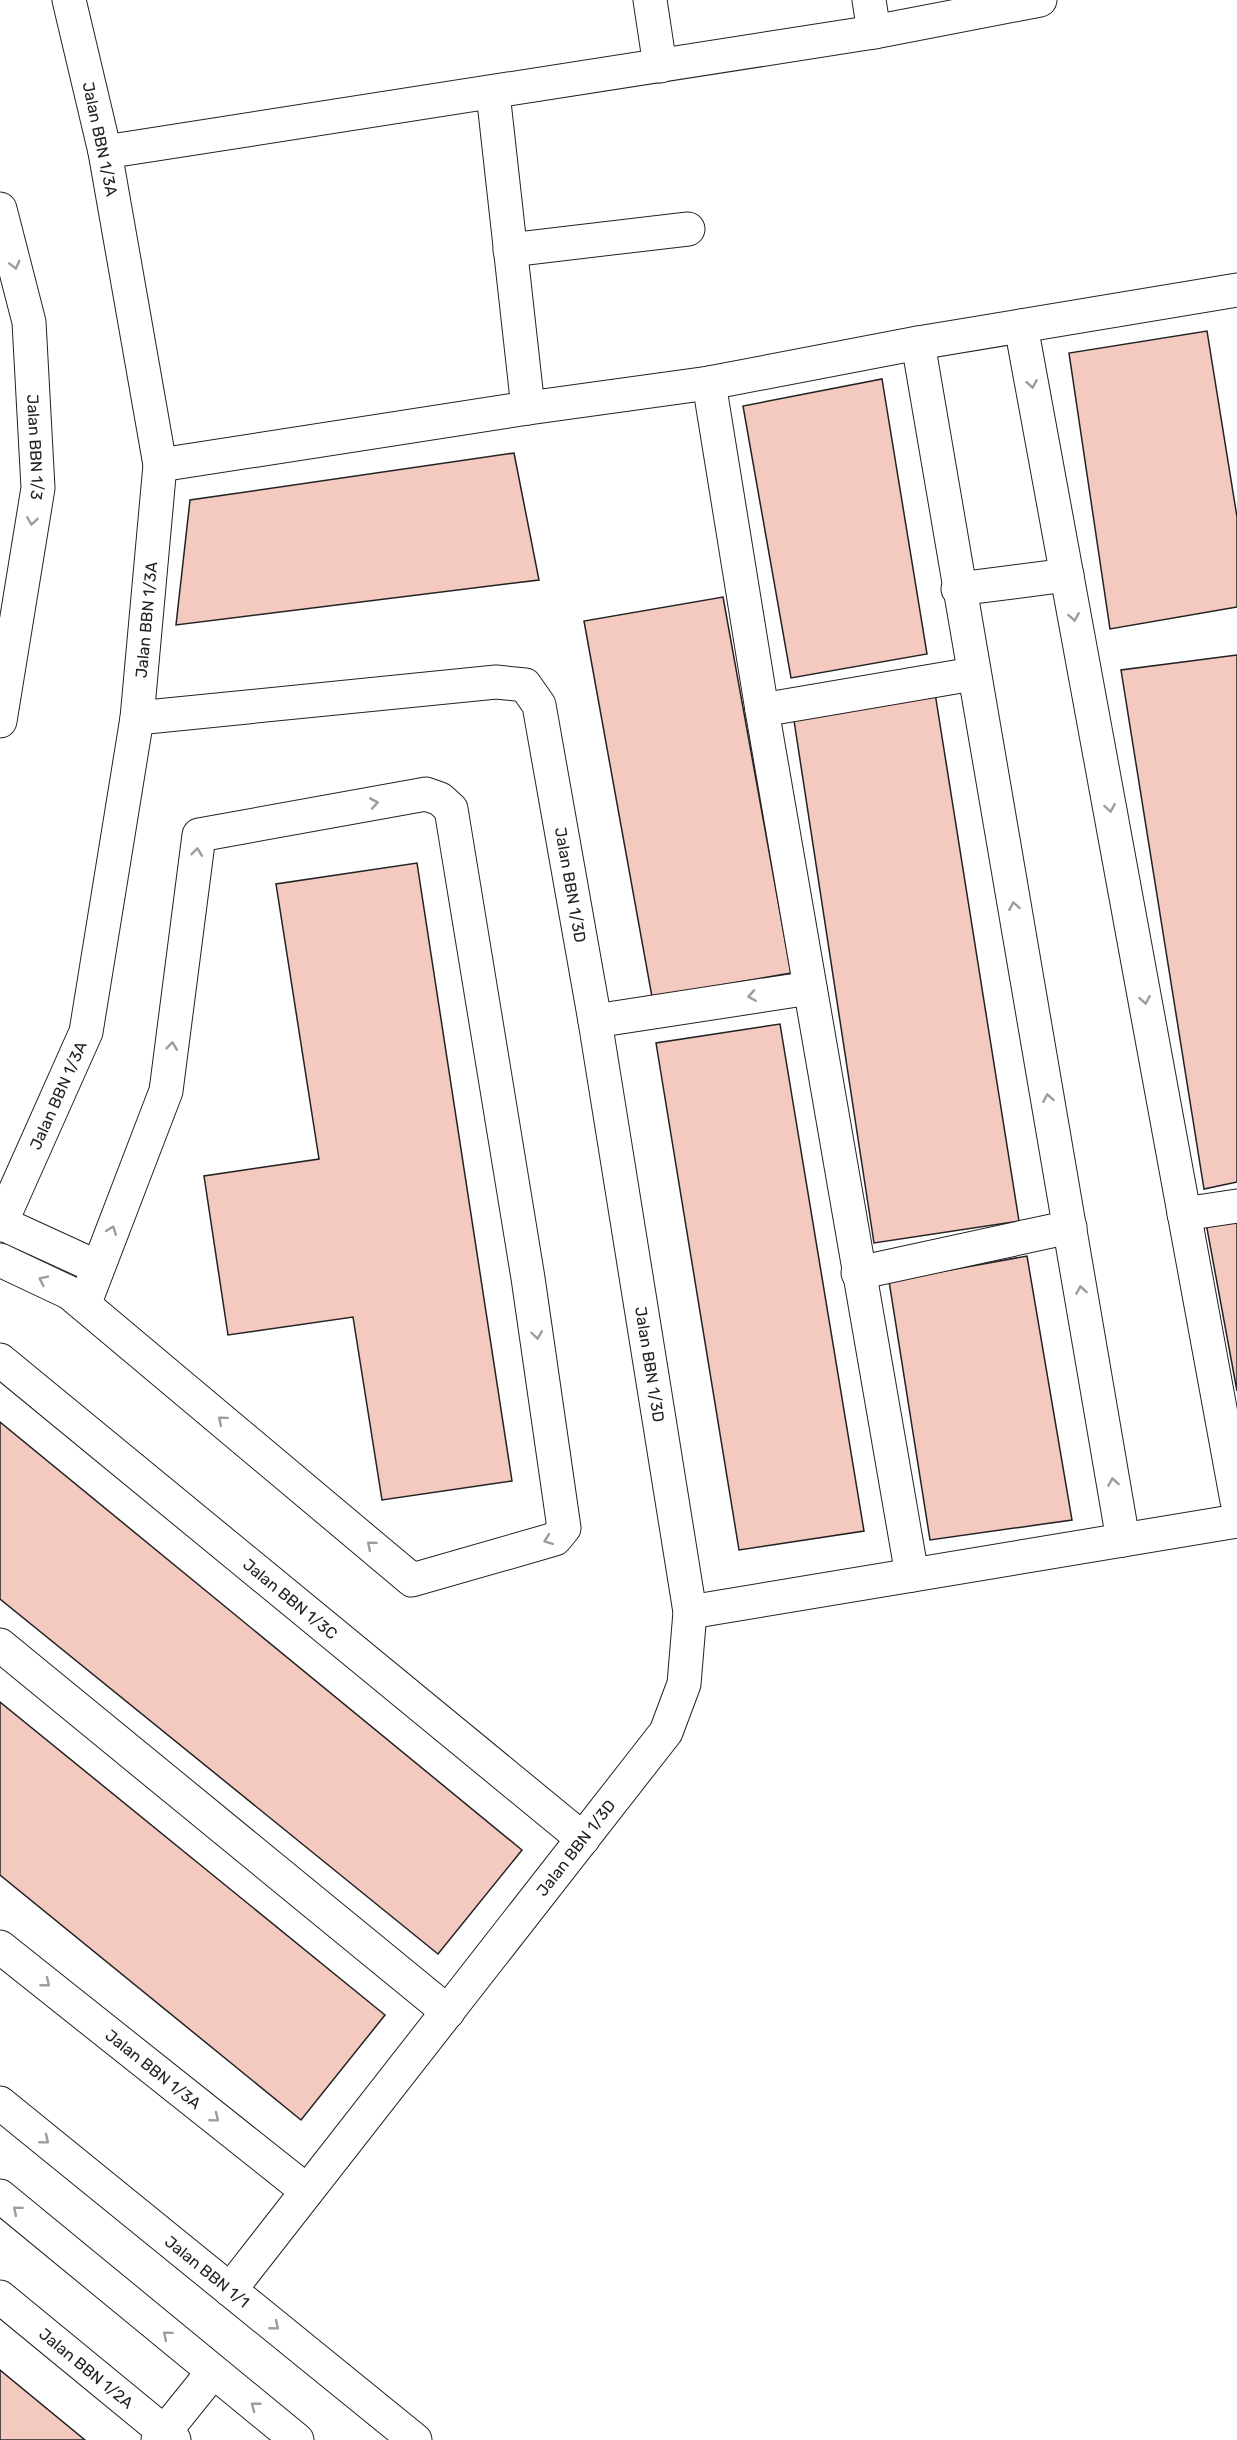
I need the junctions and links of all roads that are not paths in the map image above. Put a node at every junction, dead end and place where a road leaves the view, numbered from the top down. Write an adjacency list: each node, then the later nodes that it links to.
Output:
1 (69, 0): 8 (street, Jalan BBN 1/3A)
2 (650, 0): 6 (street)
3 (1040, 0): 4 (street)
4 (978, 6): 5 (street)
5 (871, 16): 6 (street)
6 (660, 66): 7 (street)
7 (493, 93): 8 (street); 11 (street)
8 (105, 152): 17 (street, Jalan BBN 1/3A)
9 (0, 209): 23 (street, Jalan BBN 1/3, one-way to 23)
10 (688, 229): 11 (street)
11 (510, 250): 16 (street)
12 (1237, 290): 13 (street)
13 (1021, 326): 14 (street); 18 (street, one-way to 18)
14 (918, 343): 15 (street); 19 (street)
15 (709, 383): 16 (street); 21 (street)
16 (528, 408): 17 (street)
17 (160, 465): 22 (street, Jalan BBN 1/3A)
18 (1067, 575): 19 (street); 28 (street, one-way to 28)
19 (958, 589): 20 (street)
20 (973, 674): 21 (street); 30 (street, one-way to 20)
21 (762, 710): 24 (street)
22 (137, 718): 25 (street, Jalan BBN 1/3D); 26 (street, Jalan BBN 1/3A)
23 (0, 721)
24 (810, 987): 25 (street, one-way to 25); 33 (street)
25 (595, 1021): 40 (street, Jalan BBN 1/3D)
26 (12, 1165): 29 (street, Jalan BBN 1/3A)
27 (1237, 1206): 28 (street)
28 (1184, 1214): 36 (street)
29 (1, 1224): 32 (street)
30 (1070, 1227): 33 (street); 38 (street, one-way to 30)
31 (0, 1260): 34 (street, one-way to 31)
32 (97, 1267): 34 (street); 34 (street, one-way to 34)
33 (858, 1273): 39 (street)
34 (84, 1305)
35 (0, 1360): 42 (street, Jalan BBN 1/3C)
36 (1237, 1501)
37 (1237, 1521): 38 (street)
38 (1123, 1540): 39 (street)
39 (912, 1575): 40 (street)
40 (690, 1612): 42 (street, Jalan BBN 1/3D)
41 (0, 1645): 44 (street)
42 (583, 1839): 44 (street, Jalan BBN 1/3D)
43 (0, 1947): 46 (street, Jalan BBN 1/3A, one-way to 46)
44 (448, 2012): 46 (street, Jalan BBN 1/3D)
45 (0, 2103): 48 (street, Jalan BBN 1/1, one-way to 48)
46 (307, 2192): 48 (street, Jalan BBN 1/3D)
47 (0, 2196): 50 (street, one-way to 47)
48 (230, 2290): 53 (street, Jalan BBN 1/1, one-way to 53)
49 (0, 2297): 51 (street, Jalan BBN 1/2A)
50 (212, 2373): 51 (street); 52 (street, one-way to 50)
51 (165, 2437)
52 (297, 2440)
53 (415, 2440)

